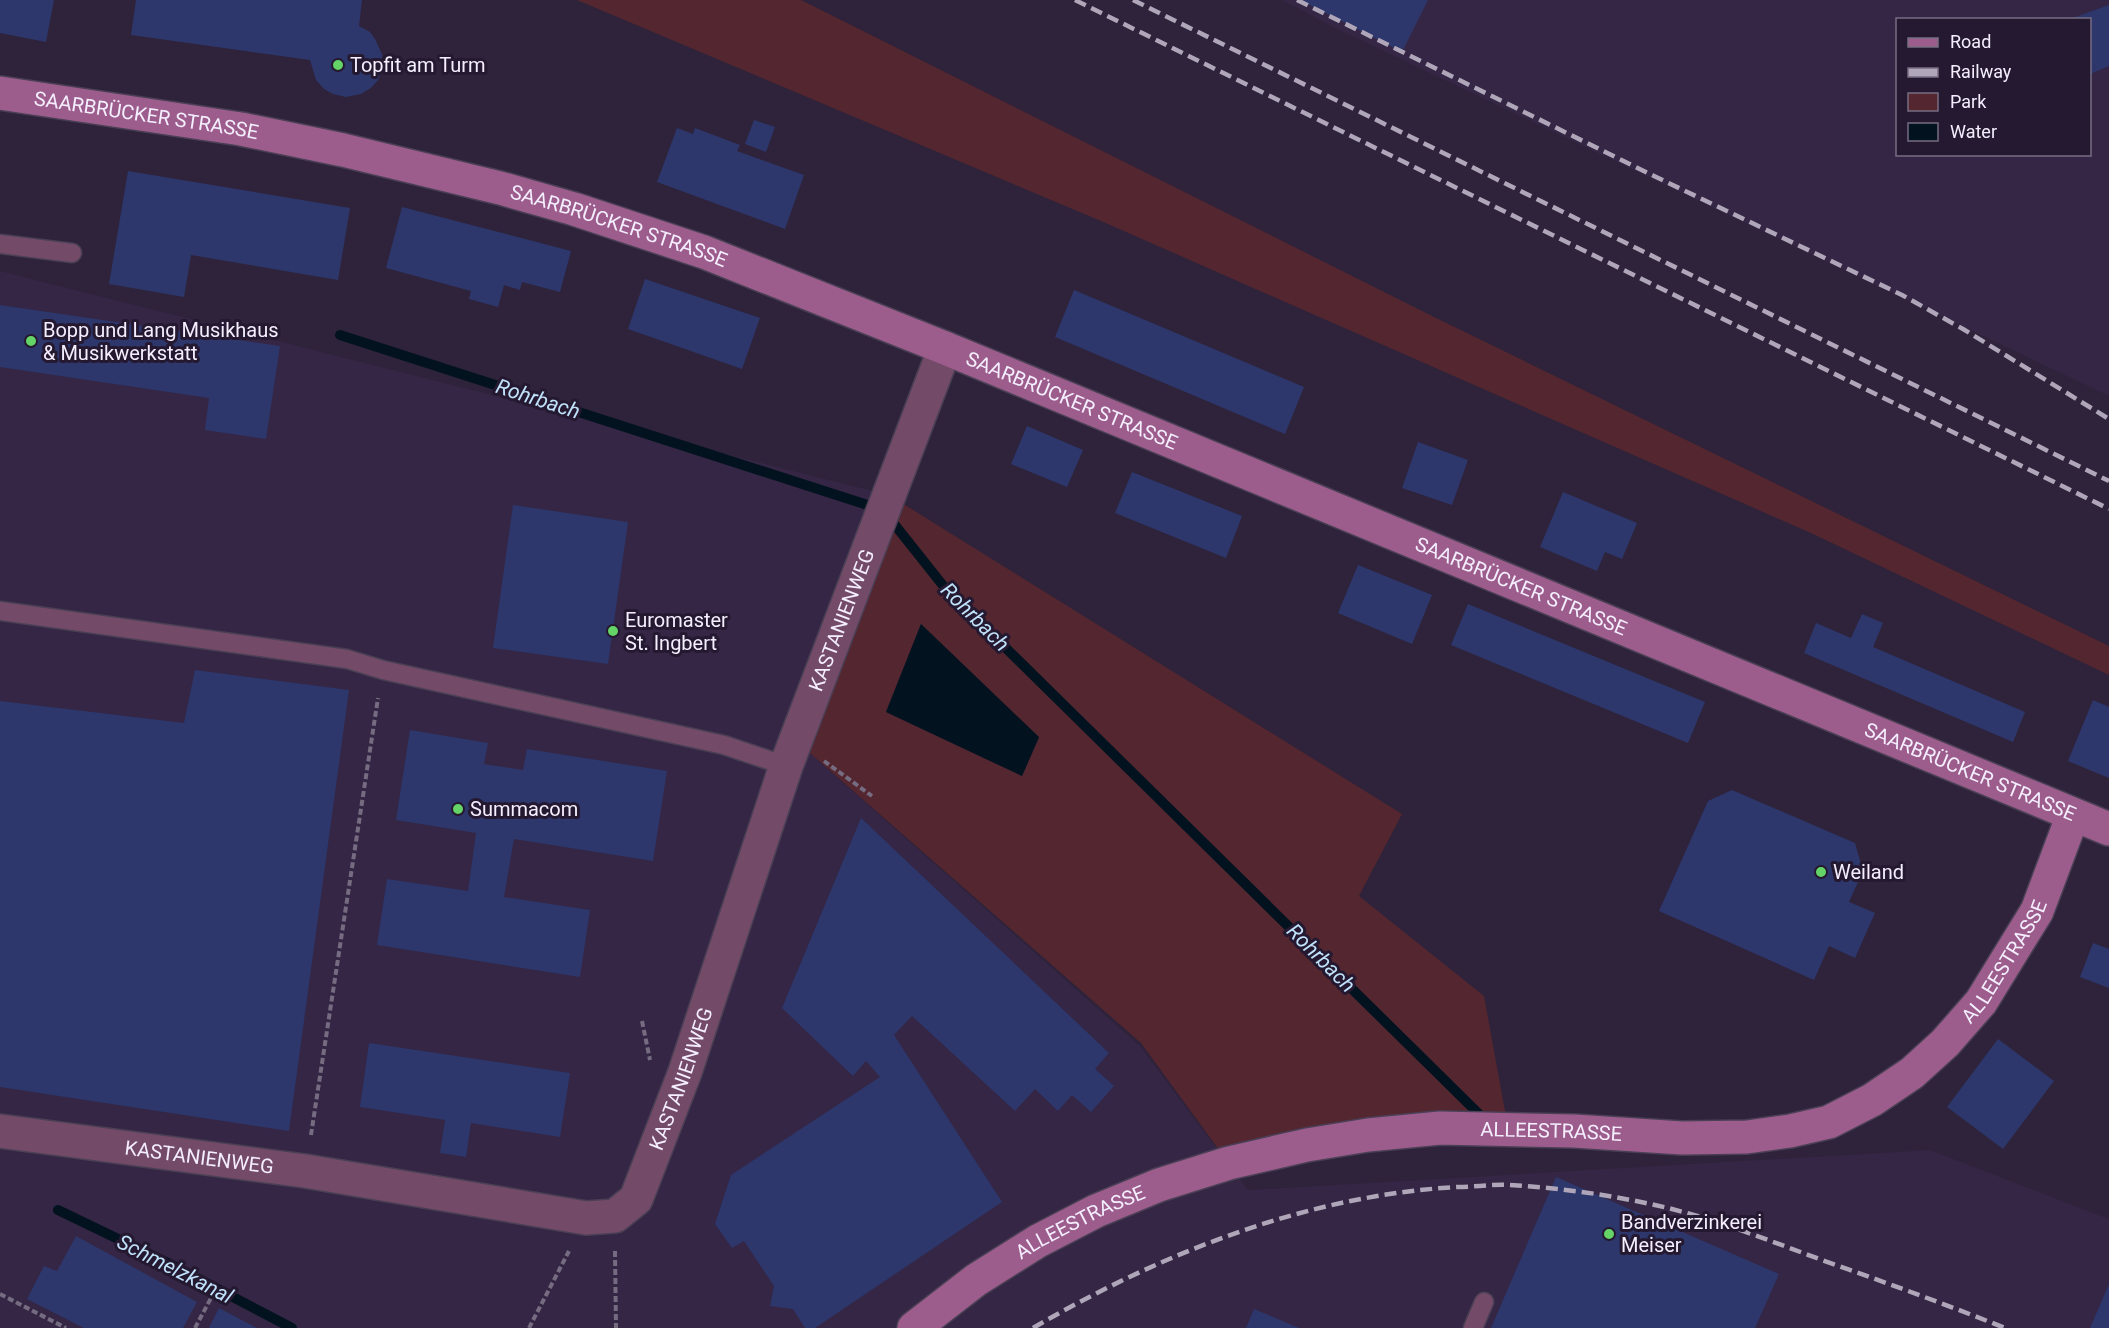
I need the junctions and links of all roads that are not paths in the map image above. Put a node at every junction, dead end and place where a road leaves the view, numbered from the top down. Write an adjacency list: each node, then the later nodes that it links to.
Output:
1 (0, 93): 4 (main road, SAARBRÜCKER STRASSE)
2 (0, 244): 3 (lane)
3 (72, 253)
4 (945, 348): 6 (street, KASTANIENWEG); 7 (main road, SAARBRÜCKER STRASSE)
5 (0, 611): 6 (lane)
6 (795, 743): 9 (street, KASTANIENWEG)
7 (2073, 815): 8 (main road, SAARBRÜCKER STRASSE); 11 (main road, ALLEESTRASSE)
8 (2109, 829)
9 (0, 1131)
10 (1484, 1302): 12 (lane)
11 (914, 1328)
12 (1473, 1328)

